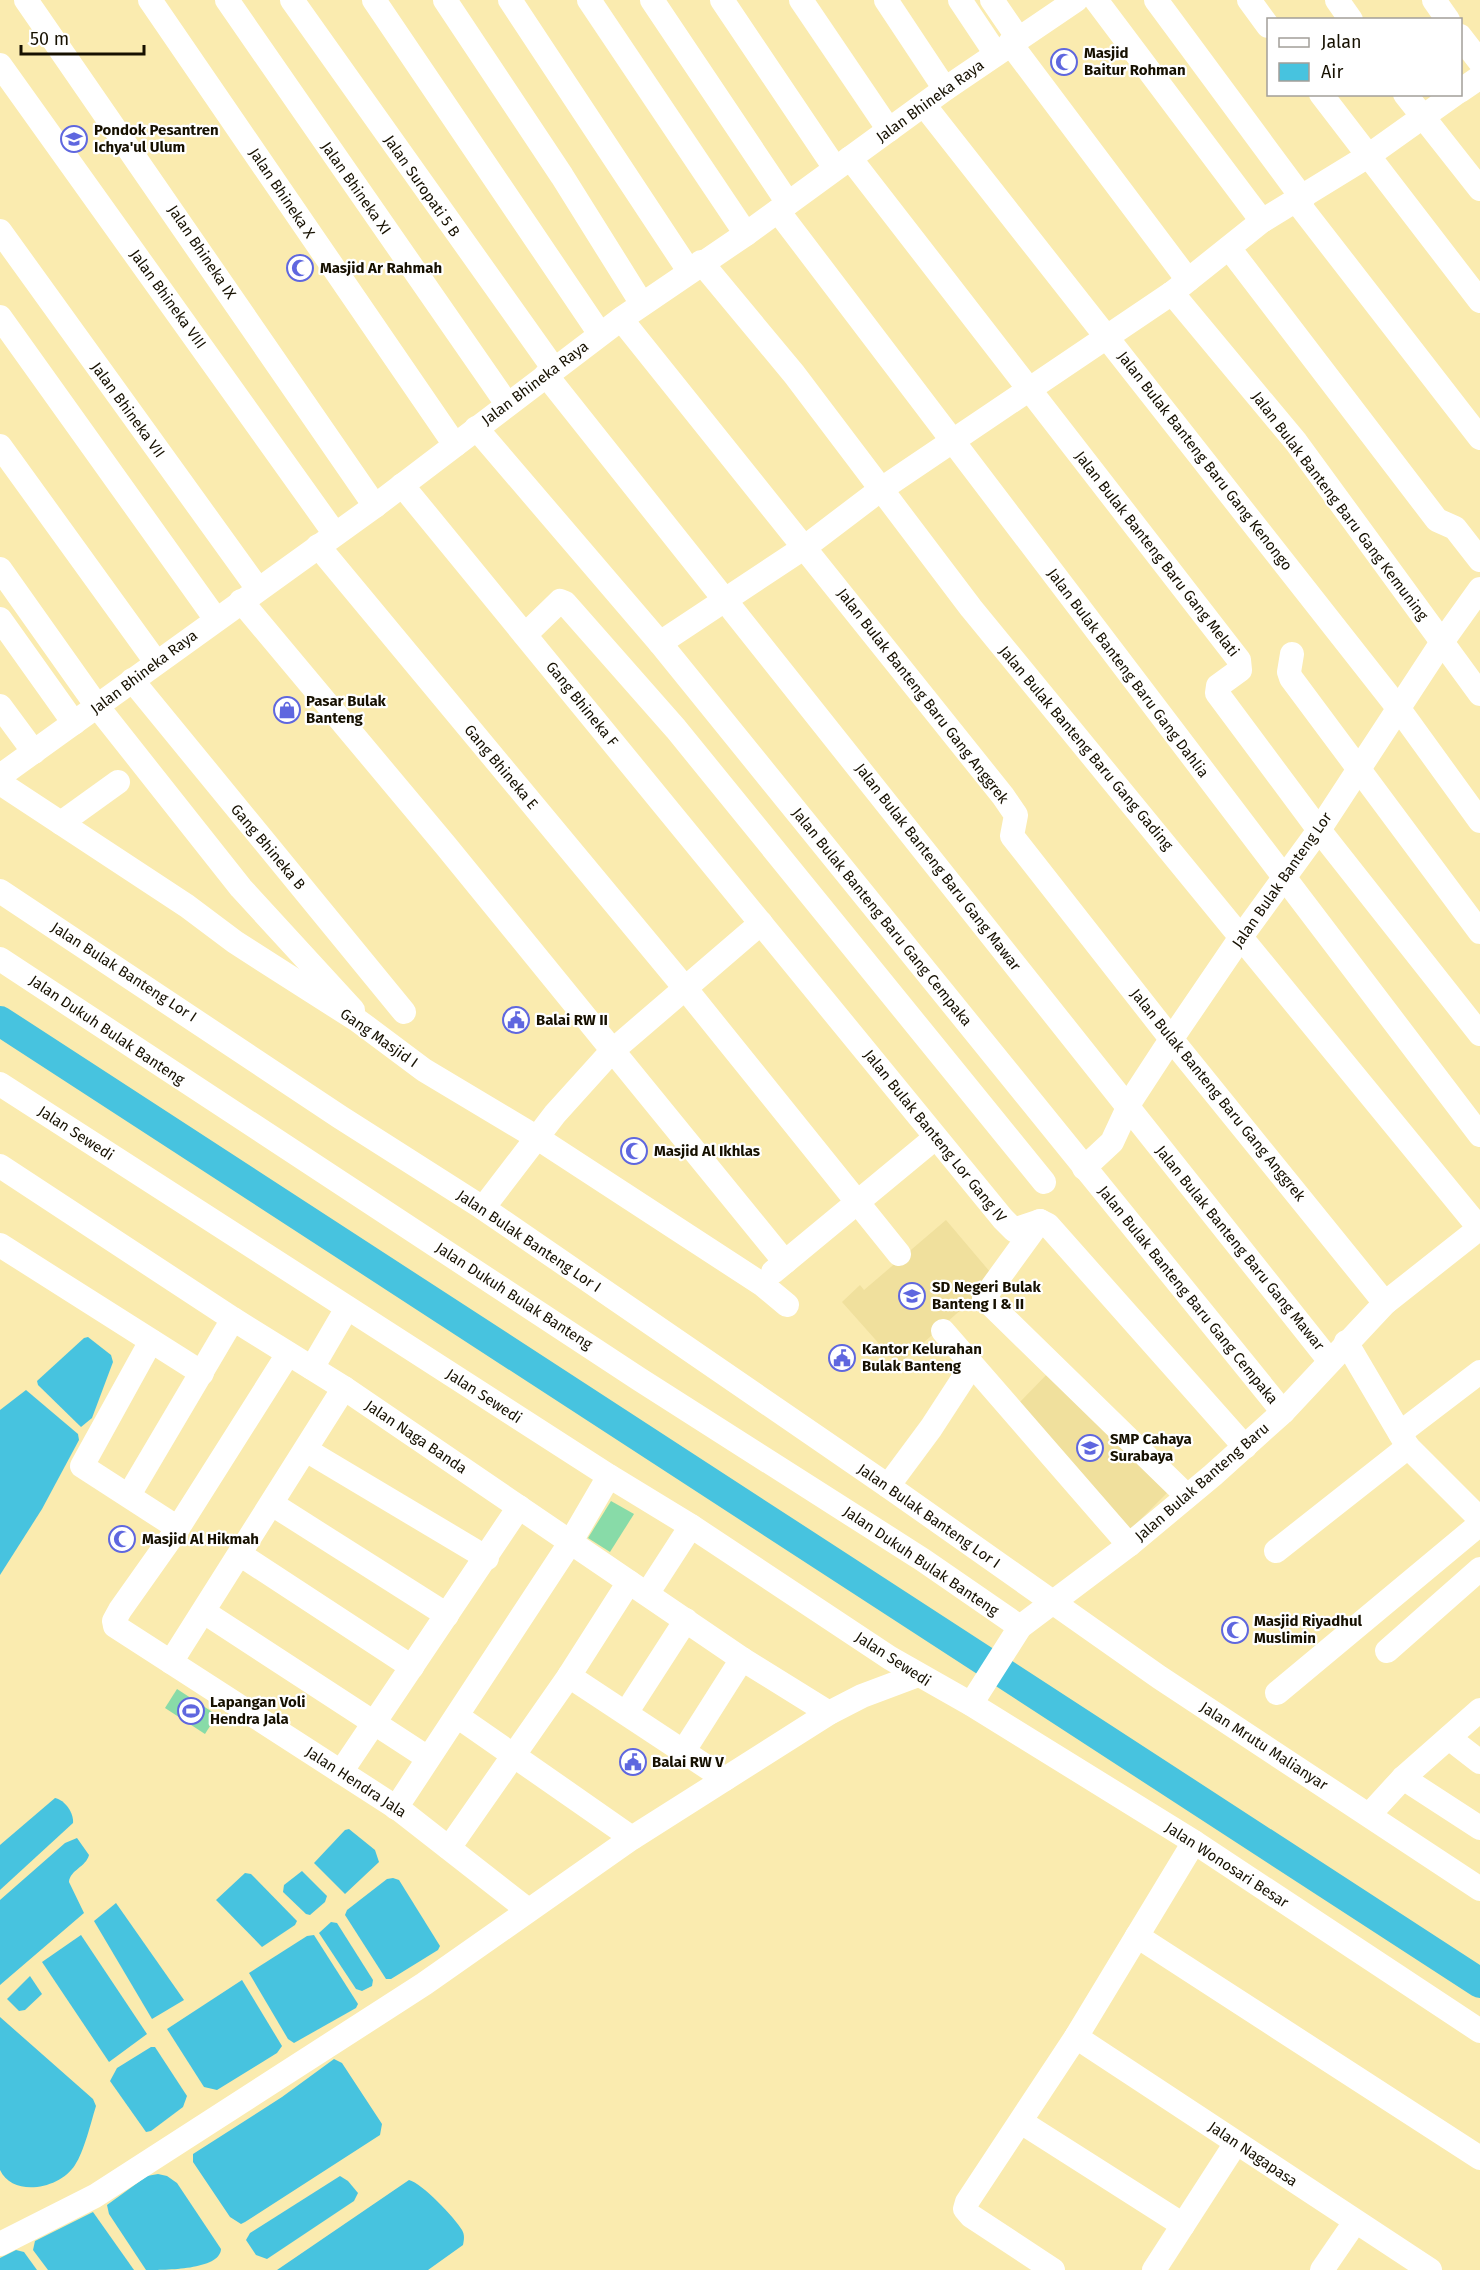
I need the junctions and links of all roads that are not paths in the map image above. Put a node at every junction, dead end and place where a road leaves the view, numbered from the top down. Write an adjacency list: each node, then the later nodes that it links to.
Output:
1 (26, 0): 63 (street, Jalan Bhineka IX)
2 (150, 0): 59 (street, Jalan Bhineka X)
3 (227, 0): 55 (street, Jalan Bhineka XI)
4 (292, 0): 53 (street, Jalan Suropati 5 B)
5 (374, 0): 51 (street)
6 (445, 0): 47 (street)
7 (510, 0): 45 (street, Jalan Bulak Banteng Baru Gang Gading)
8 (589, 0): 43 (street)
9 (652, 0): 40 (street, Jalan Bulak Banteng Baru Gang Dahlia)
10 (722, 0): 37 (street, Jalan Bulak Banteng Baru Gang Melati)
11 (801, 0): 35 (street)
12 (886, 0): 29 (street)
13 (960, 0): 25 (street)
14 (992, 0): 25 (street)
15 (1077, 0): 25 (street, Jalan Bhineka Raya)
16 (1096, 0): 41 (street)
17 (1156, 0): 39 (street)
18 (1249, 0): 23 (street)
19 (1337, 0): 21 (street)
20 (1434, 0): 22 (street)
21 (1350, 18)
22 (1447, 18)
23 (1267, 23)
24 (1462, 37): 26 (street)
25 (1008, 45): 29 (street, Jalan Bhineka Raya); 46 (street, Jalan Bulak Banteng Baru Gang Kemuning)
26 (1480, 62)
27 (0, 65): 64 (street, Jalan Bhineka VIII)
28 (1480, 77): 30 (street)
29 (945, 89): 33 (street, Jalan Bhineka Raya)
30 (1462, 90)
31 (1323, 96): 36 (street)
32 (1449, 96): 34 (street)
33 (924, 105): 35 (street, Jalan Bhineka Raya); 52 (street, Jalan Bulak Banteng Baru Gang Kenongo)
34 (1415, 107): 36 (street); 38 (street)
35 (889, 130): 37 (street, Jalan Bhineka Raya)
36 (1368, 156): 39 (street); 48 (street)
37 (842, 163): 40 (street, Jalan Bhineka Raya); 54 (street, Jalan Bulak Banteng Baru Gang Melati)
38 (1480, 189)
39 (1300, 200): 41 (street); 57 (street)
40 (783, 207): 43 (street, Jalan Bhineka Raya); 58 (street, Jalan Bulak Banteng Baru Gang Dahlia)
41 (1262, 221): 44 (street)
42 (0, 231): 69 (street, Jalan Bhineka VII)
43 (746, 234): 45 (street, Jalan Bhineka Raya)
44 (1229, 248): 46 (street); 66 (street)
45 (695, 267): 47 (street, Jalan Bhineka Raya); 62 (street, Jalan Bulak Banteng Baru Gang Gading)
46 (1180, 286): 52 (street); 74 (street, Jalan Bulak Banteng Baru Gang Kemuning)
47 (640, 301): 50 (street, Jalan Bhineka Raya)
48 (1480, 301)
49 (0, 317): 71 (street)
50 (621, 319): 51 (street, Jalan Bhineka Raya); 65 (street, Jalan Bulak Banteng Baru Gang Anggrek)
51 (600, 334): 53 (street, Jalan Bhineka Raya)
52 (1106, 335): 54 (street); 82 (street, Jalan Bulak Banteng Baru Gang Kenongo)
53 (550, 372): 55 (street, Jalan Bhineka Raya); 70 (street, Jalan Bulak Banteng Baru Gang Mawar)
54 (1029, 391): 58 (street); 91 (street, Jalan Bulak Banteng Baru Gang Melati)
55 (507, 404): 56 (street, Jalan Bhineka Raya)
56 (476, 428): 59 (street, Jalan Bhineka Raya); 75 (street, Jalan Bulak Banteng Baru Gang Cempaka)
57 (1480, 438)
58 (952, 441): 62 (street); 92 (street, Jalan Bulak Banteng Baru Gang Dahlia)
59 (455, 445): 61 (street, Jalan Bhineka Raya)
60 (0, 446): 77 (street)
61 (402, 485): 63 (street, Jalan Bhineka Raya); 73 (street, Gang Bhineka F)
62 (880, 490): 65 (street); 96 (street, Jalan Bulak Banteng Baru Gang Gading)
63 (375, 506): 64 (street, Jalan Bhineka Raya)
64 (326, 540): 69 (street, Jalan Bhineka Raya); 98 (street, Gang Bhineka E)
65 (805, 547): 70 (street); 102 (street, Jalan Bulak Banteng Baru Gang Anggrek)
66 (1480, 560)
67 (0, 569): 81 (street)
68 (1480, 589): 74 (street, Jalan Bulak Banteng Lor)
69 (250, 595): 71 (street, Jalan Bhineka Raya); 103 (street, Jalan Bhineka VII)
70 (727, 600): 75 (street); 105 (street, Jalan Bulak Banteng Baru Gang Mawar)
71 (215, 618): 77 (street, Jalan Bhineka Raya)
72 (0, 619): 83 (street)
73 (525, 635): 94 (street, Gang Bhineka F); 111 (street)
74 (1442, 642): 79 (street, Jalan Bulak Banteng Baru Gang Kemuning); 82 (street, Jalan Bulak Banteng Lor)
75 (660, 643): 110 (street, Jalan Bulak Banteng Baru Gang Cempaka)
76 (1292, 654): 85 (street)
77 (156, 662): 78 (street, Jalan Bhineka Raya)
78 (132, 680): 81 (street, Jalan Bhineka Raya); 99 (street, Gang Bhineka B)
79 (1480, 694)
80 (0, 706): 84 (street)
81 (98, 706): 83 (street, Jalan Bhineka Raya); 100 (street)
82 (1399, 709): 85 (street, Jalan Bulak Banteng Lor); 89 (street, Jalan Bulak Banteng Baru Gang Kenongo)
83 (74, 723): 84 (street, Jalan Bhineka Raya)
84 (34, 752): 86 (street, Jalan Bhineka Raya)
85 (1358, 770): 91 (street, Jalan Bulak Banteng Lor); 95 (street)
86 (0, 776)
87 (118, 782): 90 (street)
88 (0, 783): 90 (street, Gang Masjid I)
89 (1480, 821)
90 (61, 823): 100 (street, Gang Masjid I)
91 (1319, 830): 92 (street, Jalan Bulak Banteng Lor); 101 (street, Jalan Bulak Banteng Baru Gang Melati)
92 (1283, 878): 96 (street, Jalan Bulak Banteng Lor); 106 (street, Jalan Bulak Banteng Baru Gang Dahlia)
93 (0, 891): 113 (street, Jalan Bulak Banteng Lor I)
94 (761, 923): 98 (street); 108 (street, Jalan Bulak Banteng Lor Gang IV)
95 (1480, 932)
96 (1241, 937): 102 (street, Jalan Bulak Banteng Lor); 115 (street, Jalan Bulak Banteng Baru Gang Gading)
97 (0, 959): 157 (street, Jalan Dukuh Bulak Banteng)
98 (685, 988): 103 (street); 112 (street, Gang Bhineka E)
99 (404, 1012)
100 (357, 1020): 107 (street, Gang Masjid I)
101 (1480, 1034)
102 (1172, 1040): 105 (street, Jalan Bulak Banteng Lor); 120 (street, Jalan Bulak Banteng Baru Gang Anggrek)
103 (611, 1052): 107 (street); 118 (street, Jalan Bhineka VII)
104 (0, 1084): 122 (street, Jalan Sewedi)
105 (1129, 1108): 110 (street, Jalan Bulak Banteng Lor); 127 (street, Jalan Bulak Banteng Baru Gang Mawar)
106 (1480, 1135)
107 (536, 1137): 113 (street); 119 (street, Gang Masjid I)
108 (935, 1138): 112 (street); 114 (street, Jalan Bulak Banteng Lor Gang IV)
109 (0, 1166): 123 (street, Jalan Naga Banda)
110 (1084, 1168): 133 (street, Jalan Bulak Banteng Baru Gang Cempaka)
111 (1044, 1182)
112 (857, 1203): 117 (street, Gang Bhineka E); 118 (street)
113 (483, 1208): 138 (street, Jalan Bulak Banteng Lor I)
114 (1040, 1221): 135 (street); 140 (street)
115 (1480, 1228): 120 (street, Jalan Bulak Banteng Baru)
116 (0, 1245): 125 (street)
117 (899, 1254)
118 (785, 1262): 119 (street)
119 (763, 1285): 121 (street, Gang Masjid I)
120 (1385, 1303): 127 (street, Jalan Bulak Banteng Baru)
121 (788, 1305)
122 (347, 1308): 129 (street); 137 (street, Jalan Sewedi)
123 (233, 1319): 126 (street, Jalan Naga Banda); 131 (street)
124 (943, 1331): 128 (street)
125 (150, 1341): 131 (street); 139 (street)
126 (288, 1354): 129 (street, Jalan Naga Banda); 145 (street)
127 (1346, 1354): 133 (street, Jalan Bulak Banteng Baru); 134 (street, Jalan Bulak Banteng Baru Gang Mawar)
128 (972, 1365): 138 (street); 147 (street)
129 (312, 1368): 132 (street, Jalan Naga Banda)
130 (1480, 1371): 134 (street)
131 (202, 1373): 139 (street)
132 (344, 1388): 136 (street); 142 (street, Jalan Naga Banda)
133 (1283, 1412): 135 (street, Jalan Bulak Banteng Baru)
134 (1404, 1440): 143 (street, Jalan Bulak Banteng Baru Gang Mawar); 148 (street)
135 (1245, 1447): 140 (street, Jalan Bulak Banteng Baru)
136 (306, 1450): 141 (street); 150 (street)
137 (609, 1476): 144 (street, Jalan Sewedi); 146 (street)
138 (888, 1486): 153 (street, Jalan Bulak Banteng Lor I)
139 (129, 1495): 145 (street)
140 (1187, 1496): 147 (street, Jalan Bulak Banteng Baru)
141 (272, 1504): 149 (street); 155 (street)
142 (519, 1507): 146 (street, Jalan Naga Banda); 150 (street)
143 (1477, 1510): 164 (street)
144 (691, 1526): 152 (street); 162 (street, Jalan Sewedi)
145 (178, 1528): 160 (street, Jalan Hendra Jala)
146 (570, 1542): 152 (street, Jalan Naga Banda); 169 (street)
147 (1129, 1545): 153 (street, Jalan Bulak Banteng Baru)
148 (1275, 1551)
149 (241, 1555): 154 (street); 161 (street)
150 (487, 1558): 155 (street)
151 (1480, 1569): 158 (street)
152 (638, 1588): 156 (street, Jalan Naga Banda); 163 (street)
153 (1050, 1602): 157 (street, Jalan Bulak Banteng Baru); 180 (street, Jalan Mrutu Malianyar)
154 (204, 1612): 160 (street); 170 (street)
155 (447, 1616): 161 (street)
156 (686, 1620): 159 (street, Jalan Naga Banda); 167 (street)
157 (1017, 1631): 165 (street, Jalan Bulak Banteng Baru)
158 (1387, 1651)
159 (742, 1659): 168 (street, Jalan Naga Banda); 172 (street)
160 (171, 1662): 176 (street, Jalan Hendra Jala)
161 (412, 1667): 170 (street)
162 (918, 1675): 165 (street, Jalan Sewedi); 168 (street)
163 (569, 1676): 167 (street); 173 (street)
164 (1277, 1693)
165 (971, 1704): 183 (street, Jalan Wonosari Besar)
166 (1480, 1710): 171 (street)
167 (626, 1713): 172 (street)
168 (829, 1713): 178 (street)
169 (457, 1716): 173 (street); 174 (street)
170 (375, 1722): 174 (street); 176 (street)
171 (1449, 1738): 175 (street); 177 (street)
172 (683, 1752): 178 (street)
173 (512, 1755): 182 (street); 184 (street)
174 (429, 1758): 179 (street)
175 (1480, 1762)
176 (341, 1772): 179 (street, Jalan Hendra Jala)
177 (1403, 1778): 180 (street); 181 (street)
178 (725, 1779): 182 (street)
179 (396, 1808): 184 (street, Jalan Hendra Jala)
180 (1369, 1815): 185 (street, Jalan Mrutu Malianyar)
181 (1480, 1828)
182 (632, 1838): 186 (street)
183 (1194, 1842): 187 (street); 188 (street, Jalan Wonosari Besar)
184 (449, 1848): 186 (street, Jalan Hendra Jala)
185 (1480, 1889)
186 (528, 1910): 195 (street)
187 (1137, 1936): 189 (street); 192 (street)
188 (1480, 2031)
189 (1076, 2037): 190 (street); 191 (street, Jalan Nagapasa)
190 (1021, 2122): 194 (street); 196 (street)
191 (1236, 2143): 193 (street, Jalan Nagapasa); 194 (street)
192 (1480, 2158)
193 (1355, 2222): 198 (street); 199 (street, Jalan Nagapasa)
194 (1183, 2225): 197 (street)
195 (0, 2244)
196 (1053, 2270)
197 (1154, 2270)
198 (1322, 2270)
199 (1430, 2270)

